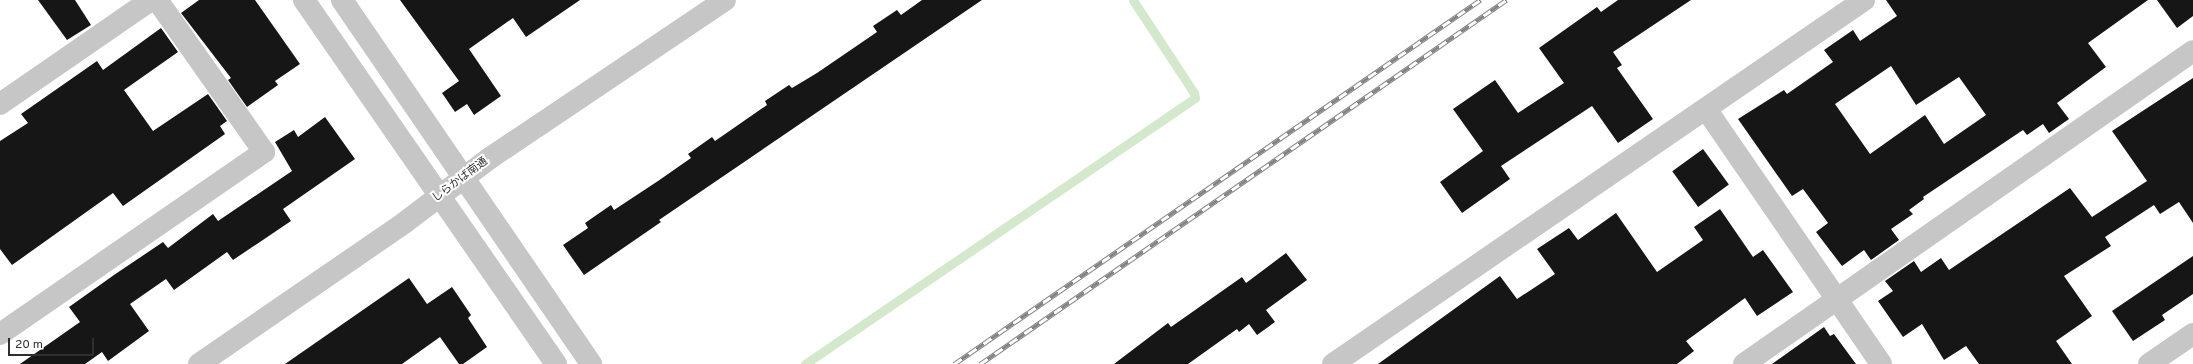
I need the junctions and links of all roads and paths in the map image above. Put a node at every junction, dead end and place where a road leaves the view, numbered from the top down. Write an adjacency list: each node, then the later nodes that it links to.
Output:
1 (151, 0): 8 (street)
2 (157, 0): 13 (street)
3 (304, 0): 11 (street)
4 (342, 0): 10 (street)
5 (725, 0): 10 (street, しらかば南通)
6 (1864, 0): 9 (street)
7 (2193, 51): 12 (street)
8 (0, 104)
9 (1706, 109): 12 (street); 18 (street)
10 (462, 178): 11 (street, しらかば南通); 17 (street)
11 (441, 194): 15 (street, しらかば南通); 16 (street)
12 (1836, 300): 19 (street); 20 (street)
13 (0, 334)
14 (2193, 334): 21 (street)
15 (199, 364)
16 (556, 364)
17 (590, 364)
18 (1332, 364)
19 (1744, 364)
20 (1881, 364)
21 (2149, 364)

